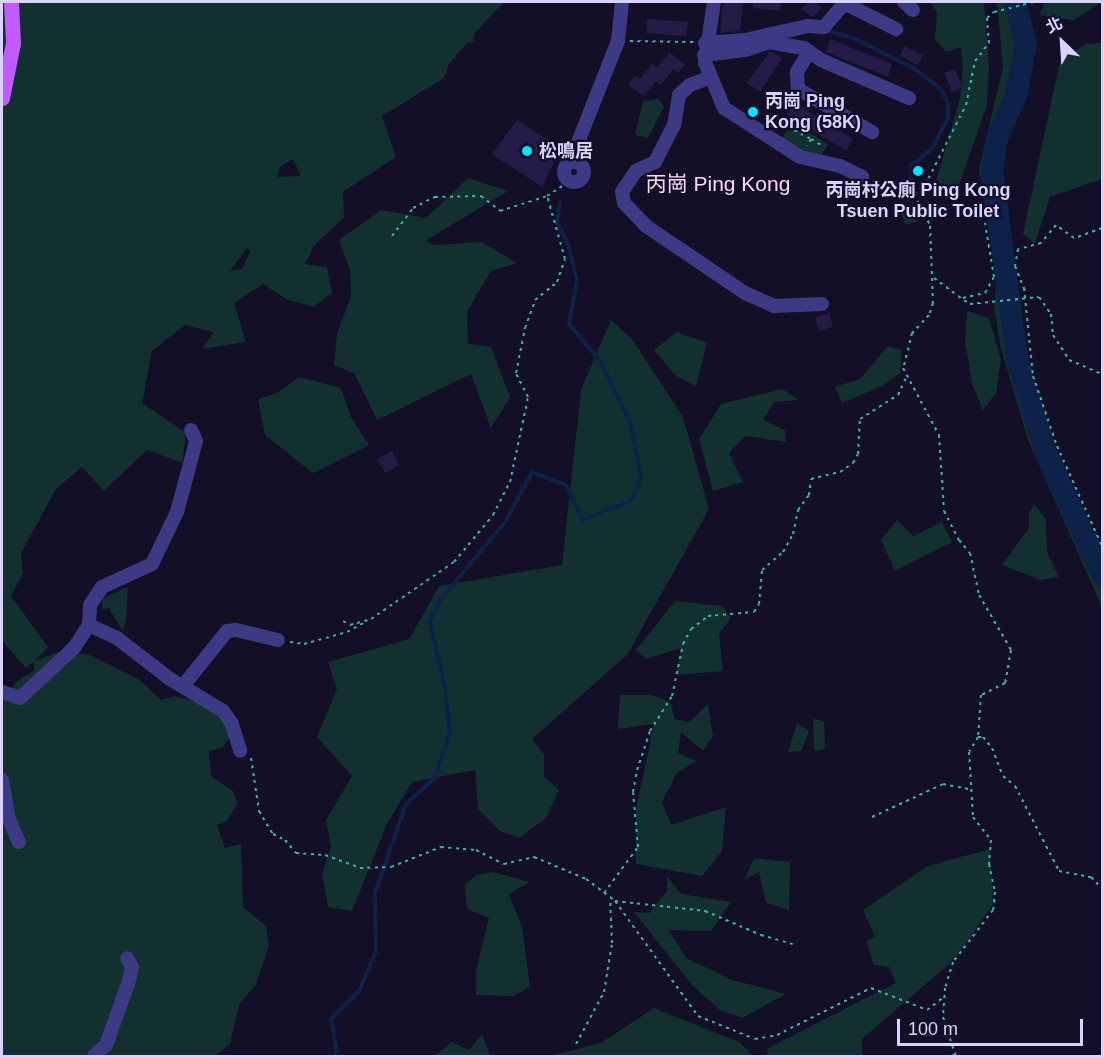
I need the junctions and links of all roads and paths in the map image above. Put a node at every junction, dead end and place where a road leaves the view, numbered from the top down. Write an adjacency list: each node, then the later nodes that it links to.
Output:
1 (11, 2): 10 (main road)
2 (622, 2): 6 (street)
3 (714, 2): 7 (street)
4 (1034, 2): 20 (path)
5 (896, 29): 7 (street)
6 (618, 41): 7 (path); 17 (street)
7 (704, 49): 8 (street); 9 (street)
8 (809, 52): 11 (street); 13 (street)
9 (709, 78): 16 (street); 28 (street)
10 (2, 98)
11 (909, 98)
12 (794, 130): 14 (path)
13 (872, 132)
14 (811, 139): 15 (path); 16 (path)
15 (821, 145)
16 (800, 157): 18 (street)
17 (574, 162)
18 (862, 177): 20 (path)
19 (567, 183): 21 (path)
20 (914, 194): 25 (path)
21 (547, 196): 24 (path); 33 (path)
22 (985, 223): 26 (path)
23 (1102, 228): 27 (path)
24 (392, 236)
25 (932, 276): 26 (path); 30 (path)
26 (957, 296): 27 (path)
27 (1023, 296): 29 (path); 32 (path)
28 (822, 304)
29 (1102, 374)
30 (906, 378): 39 (path); 46 (path)
31 (191, 430): 35 (street)
32 (1102, 546)
33 (371, 619): 34 (path); 36 (path)
34 (343, 621)
35 (89, 625): 37 (street); 38 (street)
36 (279, 640): 37 (street)
37 (183, 686): 40 (street)
38 (2, 692)
39 (978, 737): 42 (path); 45 (path)
40 (240, 751): 46 (path)
41 (2, 780): 44 (street)
42 (969, 789): 43 (path); 54 (path)
43 (872, 817)
44 (20, 842)
45 (1102, 888): 47 (path)
46 (604, 893): 48 (path)
47 (1102, 896)
48 (610, 898): 49 (path); 55 (path)
49 (615, 901): 52 (path); 54 (path)
50 (1102, 910): 51 (path)
51 (1102, 927)
52 (793, 944)
53 (127, 958): 56 (street)
54 (945, 996): 58 (path)
55 (576, 1044)
56 (94, 1056)
57 (948, 1056): 58 (path)
58 (955, 1056)

